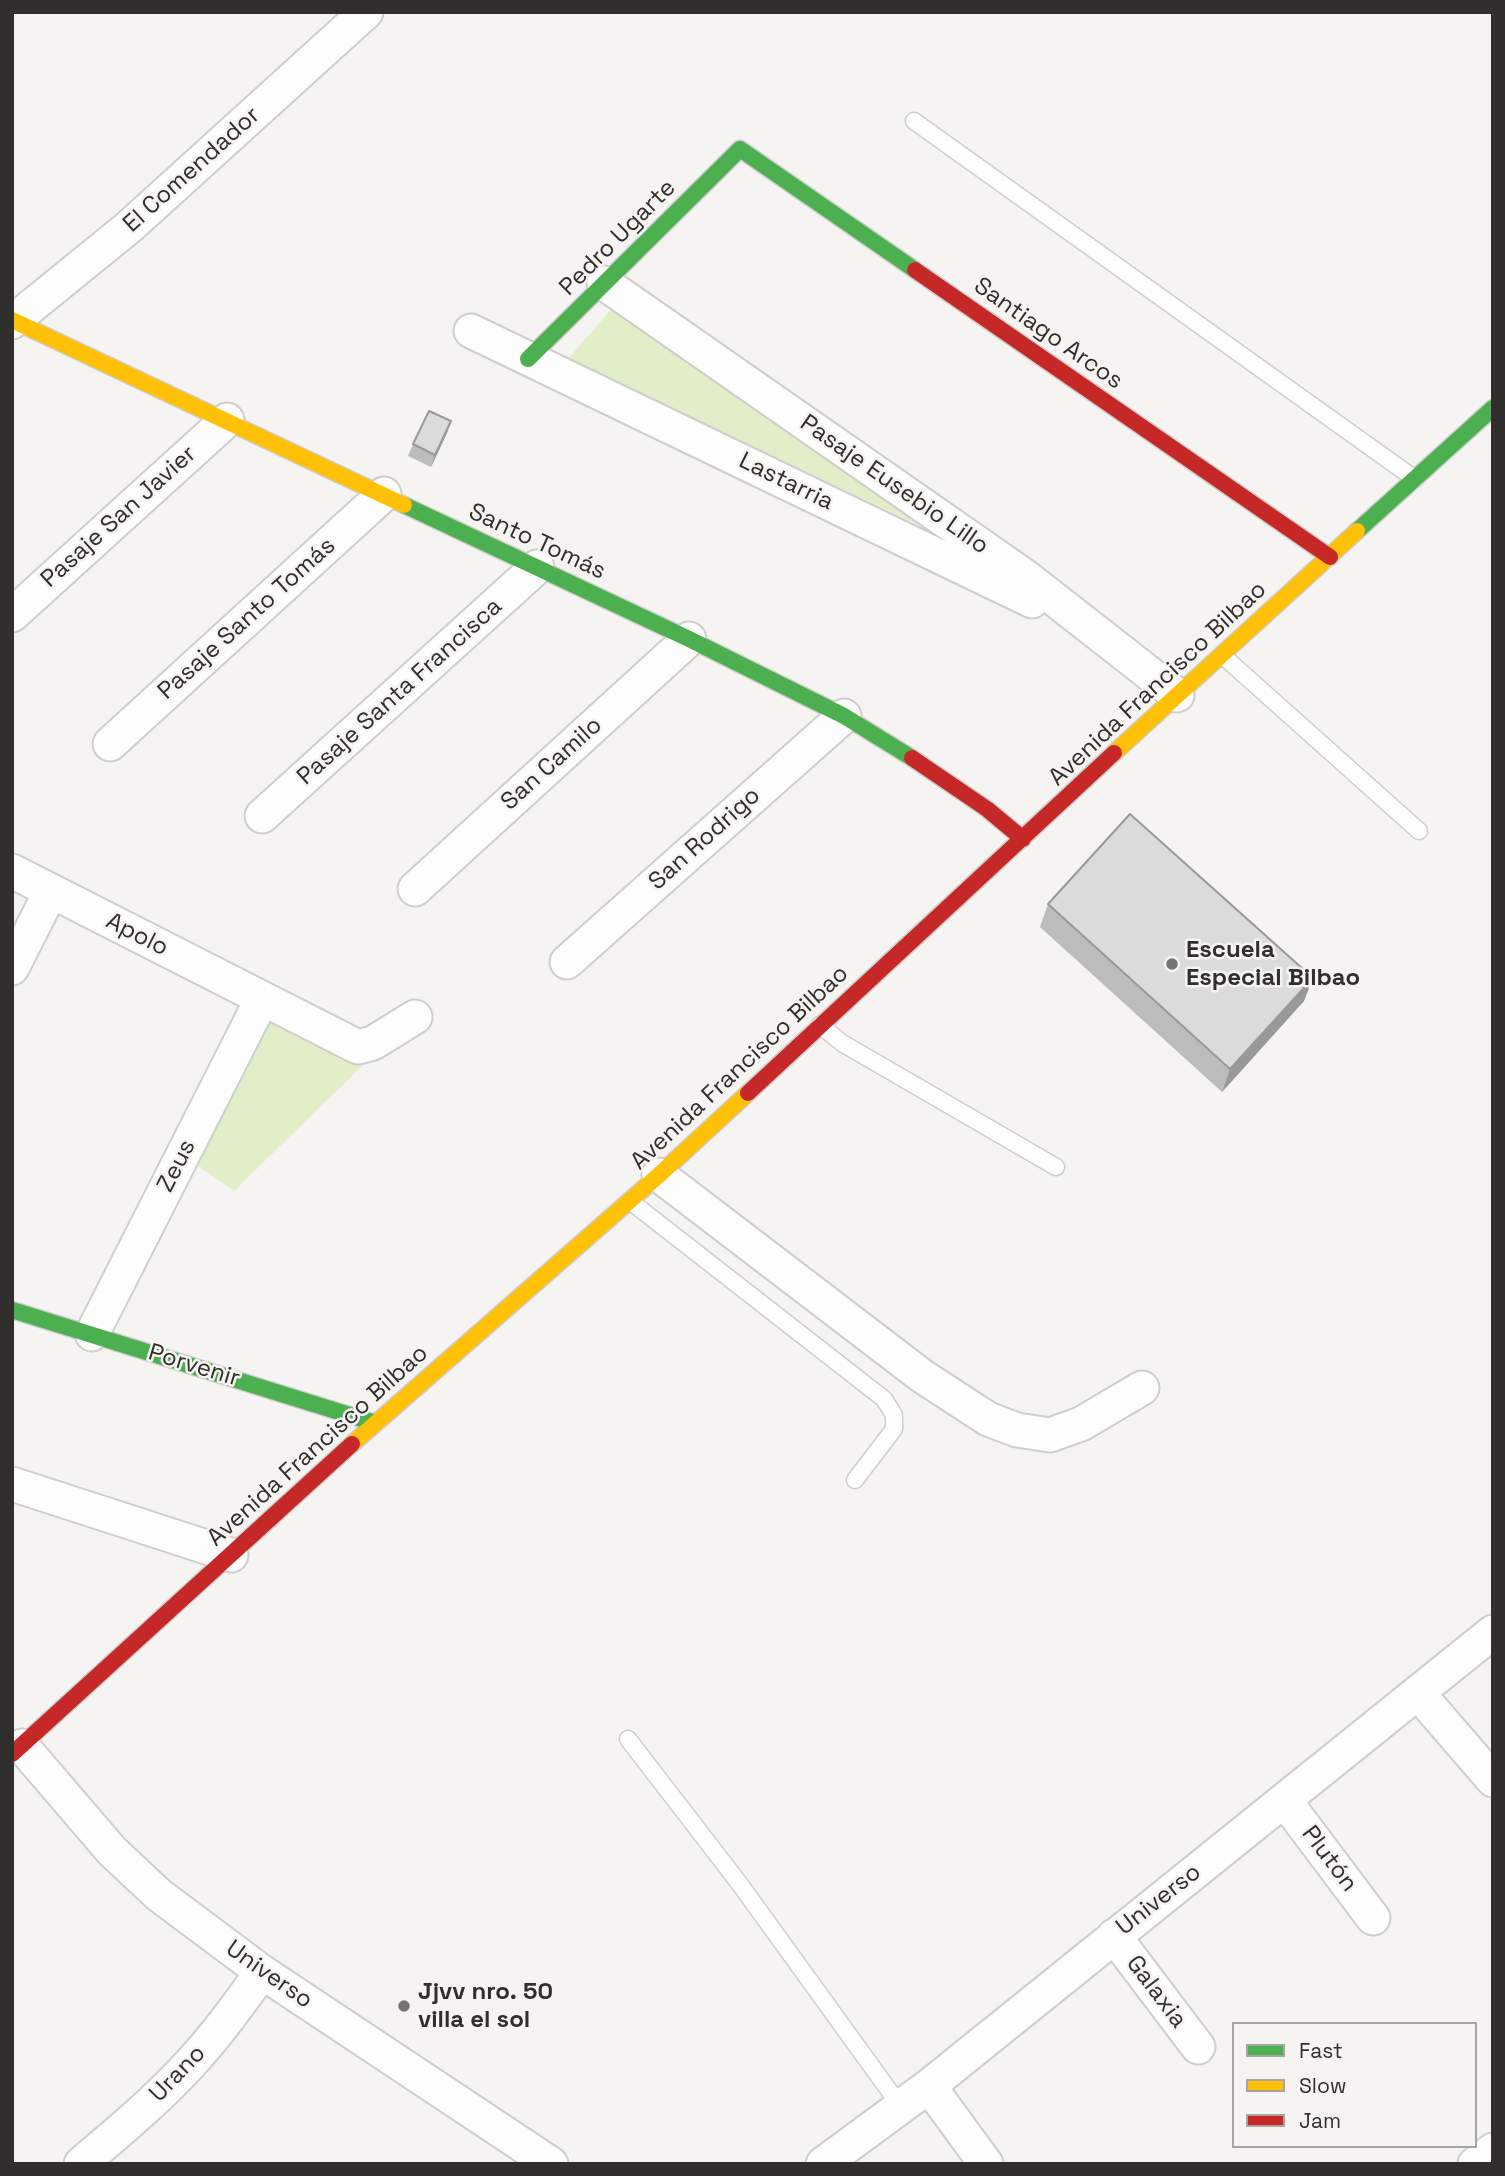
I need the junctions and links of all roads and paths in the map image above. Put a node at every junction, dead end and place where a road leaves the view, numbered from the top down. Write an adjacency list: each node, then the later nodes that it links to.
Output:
1 (366, 12): 5 (street, El Comendador)
2 (914, 121): 10 (lane)
3 (740, 149): 4 (street, Pedro Ugarte); 12 (street, Santiago Arcos)
4 (604, 283): 7 (street, Pedro Ugarte); 15 (street, Pasaje Eusebio Lillo)
5 (13, 321): 9 (street, Santo Tomás)
6 (471, 331): 7 (street, Lastarria)
7 (528, 359): 15 (street, Lastarria)
8 (1493, 408): 10 (street, Avenida Francisco Bilbao)
9 (227, 420): 11 (street, Santo Tomás); 14 (street, Pasaje San Javier)
10 (1415, 479): 12 (street, Avenida Francisco Bilbao)
11 (384, 494): 13 (street, Santo Tomás); 20 (street, Pasaje Santo Tomás)
12 (1330, 557): 17 (street, Avenida Francisco Bilbao)
13 (537, 567): 16 (street, Santo Tomás); 21 (street, Pasaje Santa Francisca)
14 (12, 615)
15 (1100, 634): 18 (street, Pasaje Eusebio Lillo)
16 (689, 639): 19 (street, Santo Tomás); 25 (street, San Camilo)
17 (1222, 655): 18 (street, Avenida Francisco Bilbao); 22 (lane)
18 (1177, 695): 23 (street, Avenida Francisco Bilbao)
19 (844, 716): 23 (street, Santo Tomás); 27 (street, San Rodrigo)
20 (110, 744)
21 (262, 816)
22 (1419, 831)
23 (1023, 839): 31 (street, Avenida Francisco Bilbao)
24 (12, 871): 26 (street, Apolo)
25 (415, 889)
26 (51, 891): 28 (street); 29 (street, Apolo)
27 (567, 962)
28 (12, 968)
29 (262, 999): 30 (street, Apolo); 36 (street, Zeus)
30 (415, 1017)
31 (820, 1025): 32 (lane); 33 (street, Avenida Francisco Bilbao)
32 (1056, 1167)
33 (659, 1175): 34 (street, Avenida Francisco Bilbao); 37 (street)
34 (630, 1201): 38 (street, Avenida Francisco Bilbao); 39 (lane)
35 (12, 1310): 36 (street, Porvenir)
36 (92, 1334): 38 (street, Porvenir)
37 (1142, 1388)
38 (375, 1423): 41 (street, Avenida Francisco Bilbao)
39 (855, 1480)
40 (12, 1484): 41 (street)
41 (231, 1555): 45 (street, Avenida Francisco Bilbao)
42 (1493, 1632): 43 (street, Universo)
43 (1418, 1693): 46 (street); 47 (street, Universo)
44 (628, 1739): 53 (lane)
45 (17, 1750): 50 (street, Universo)
46 (1493, 1780)
47 (1284, 1801): 48 (street, Plutón); 49 (street, Universo)
48 (1373, 1918)
49 (1114, 1936): 51 (street, Galaxia); 52 (street, Universo)
50 (262, 1972): 55 (street, Urano); 56 (street, Universo)
51 (1198, 2047)
52 (929, 2086): 53 (street, Universo); 58 (street)
53 (901, 2107): 57 (street, Universo)
54 (1493, 2150): 59 (street)
55 (82, 2164)
56 (551, 2164)
57 (823, 2164)
58 (986, 2164)
59 (1475, 2164)

